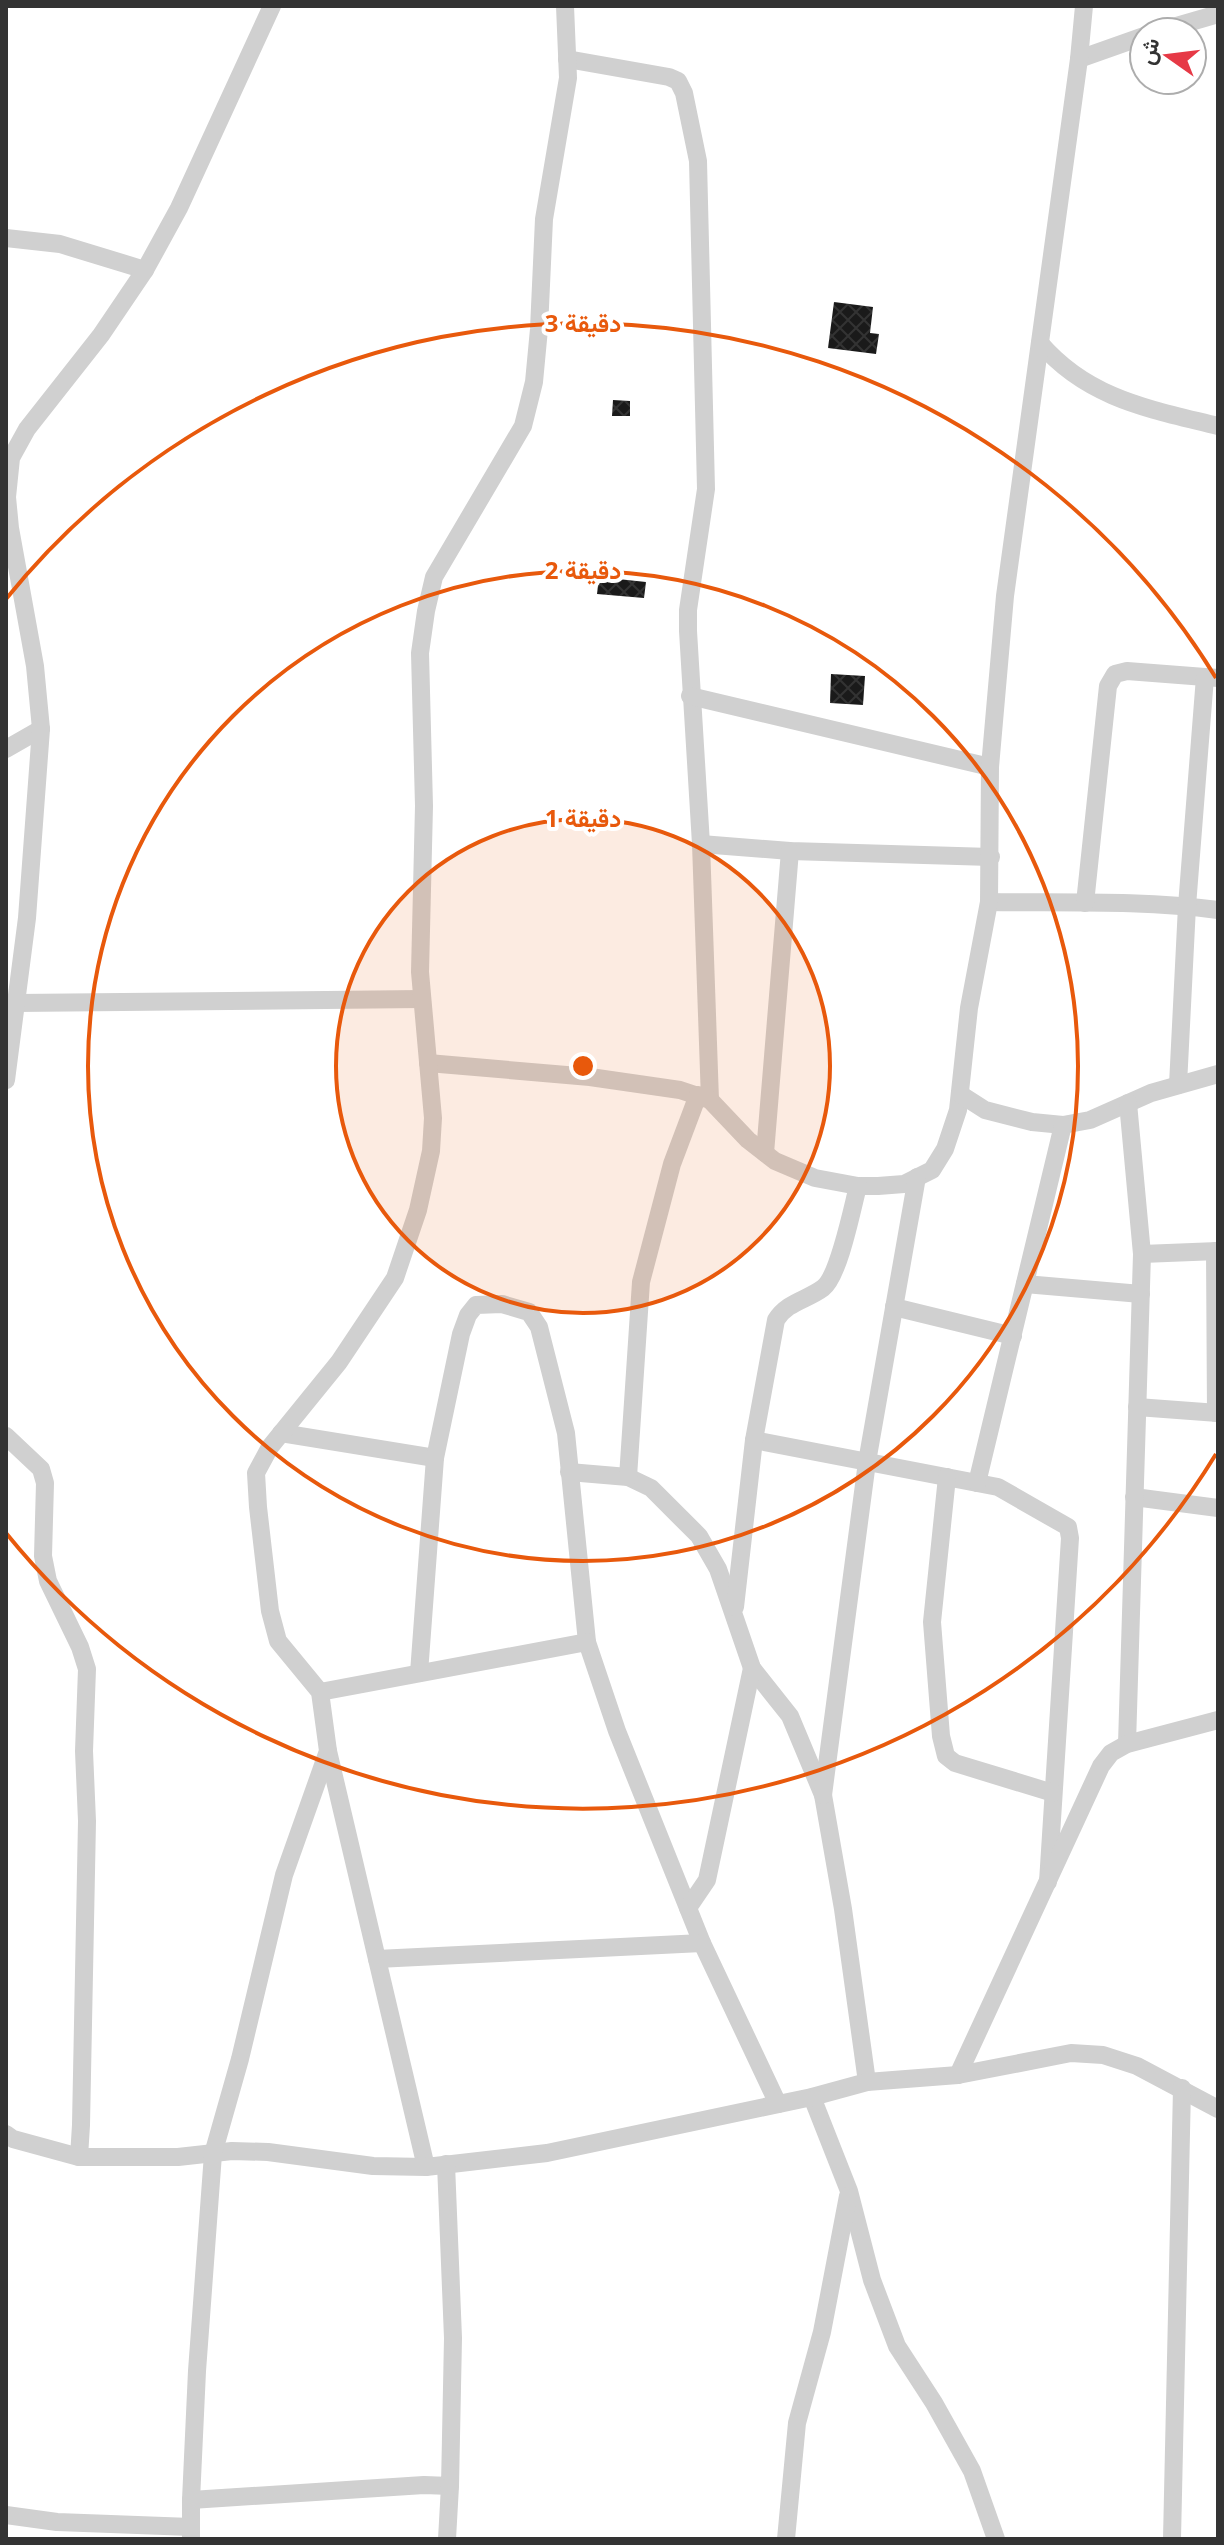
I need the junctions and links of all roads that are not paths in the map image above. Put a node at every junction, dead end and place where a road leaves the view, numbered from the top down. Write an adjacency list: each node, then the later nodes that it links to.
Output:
1 (272, 6): 8 (street)
2 (565, 6): 5 (street)
3 (1084, 6): 6 (street)
4 (1128, 42): 6 (street)
5 (567, 59): 12 (street); 23 (street)
6 (1079, 59): 9 (street)
7 (6, 238): 8 (street)
8 (145, 270): 13 (street)
9 (1040, 343): 10 (street); 15 (street)
10 (1218, 426)
11 (1212, 678): 20 (street); 21 (street)
12 (690, 696): 15 (street); 16 (street)
13 (41, 729): 14 (street); 24 (street)
14 (6, 749)
15 (990, 767): 18 (street)
16 (701, 844): 17 (street); 30 (street)
17 (790, 851): 18 (street); 33 (street)
18 (991, 857): 19 (street)
19 (989, 902): 20 (street); 29 (street)
20 (1085, 903): 21 (street)
21 (1187, 906): 22 (street); 28 (street)
22 (1218, 910)
23 (422, 999): 24 (street); 25 (street)
24 (16, 1003): 27 (street)
25 (428, 1063): 30 (street); 44 (street)
26 (1218, 1074): 28 (street)
27 (6, 1080)
28 (1178, 1085): 31 (street)
29 (960, 1094): 32 (street); 34 (street)
30 (704, 1098): 33 (street); 50 (street)
31 (1128, 1103): 32 (street); 37 (street)
32 (1063, 1125): 38 (street)
33 (765, 1153): 35 (street)
34 (917, 1177): 35 (street); 40 (street)
35 (858, 1186): 46 (street)
36 (1216, 1251): 37 (street); 43 (street)
37 (1142, 1254): 39 (street)
38 (1025, 1284): 39 (street); 41 (street)
39 (1141, 1294): 42 (street)
40 (894, 1307): 41 (street); 48 (street)
41 (1013, 1336): 52 (street)
42 (1137, 1407): 43 (street); 53 (street)
43 (1217, 1413)
44 (281, 1433): 47 (street); 59 (street)
45 (6, 1436): 77 (street)
46 (754, 1440): 48 (street); 55 (street)
47 (435, 1458): 49 (street); 58 (street)
48 (867, 1462): 51 (street); 64 (street)
49 (569, 1472): 50 (street); 56 (street)
50 (628, 1477): 55 (street)
51 (947, 1477): 52 (street); 63 (street)
52 (977, 1483): 63 (street)
53 (1134, 1497): 54 (street); 61 (street)
54 (1218, 1508)
55 (734, 1613): 57 (street)
56 (587, 1642): 58 (street); 66 (street)
57 (752, 1668): 64 (street); 66 (street)
58 (419, 1673): 59 (street)
59 (320, 1692): 62 (street)
60 (1218, 1720): 61 (street)
61 (1127, 1744): 65 (street)
62 (328, 1751): 68 (street); 76 (street)
63 (1053, 1793): 65 (street)
64 (823, 1795): 70 (street)
65 (1048, 1882): 69 (street)
66 (688, 1908): 67 (street)
67 (702, 1943): 68 (street); 73 (street)
68 (377, 1959): 79 (street)
69 (958, 2075): 70 (street); 71 (street)
70 (867, 2082): 72 (street)
71 (1182, 2088): 74 (street); 88 (street)
72 (812, 2097): 73 (street); 80 (street)
73 (778, 2104): 78 (street)
74 (1218, 2109)
75 (6, 2134): 77 (street)
76 (213, 2154): 77 (street); 79 (street); 82 (street)
77 (79, 2157)
78 (446, 2164): 79 (street); 81 (street)
79 (426, 2167)
80 (849, 2191): 86 (street); 87 (street)
81 (450, 2486): 82 (street); 85 (street)
82 (191, 2500): 84 (street)
83 (6, 2515): 84 (street)
84 (191, 2533)
85 (447, 2539)
86 (786, 2539)
87 (996, 2539)
88 (1172, 2539)

